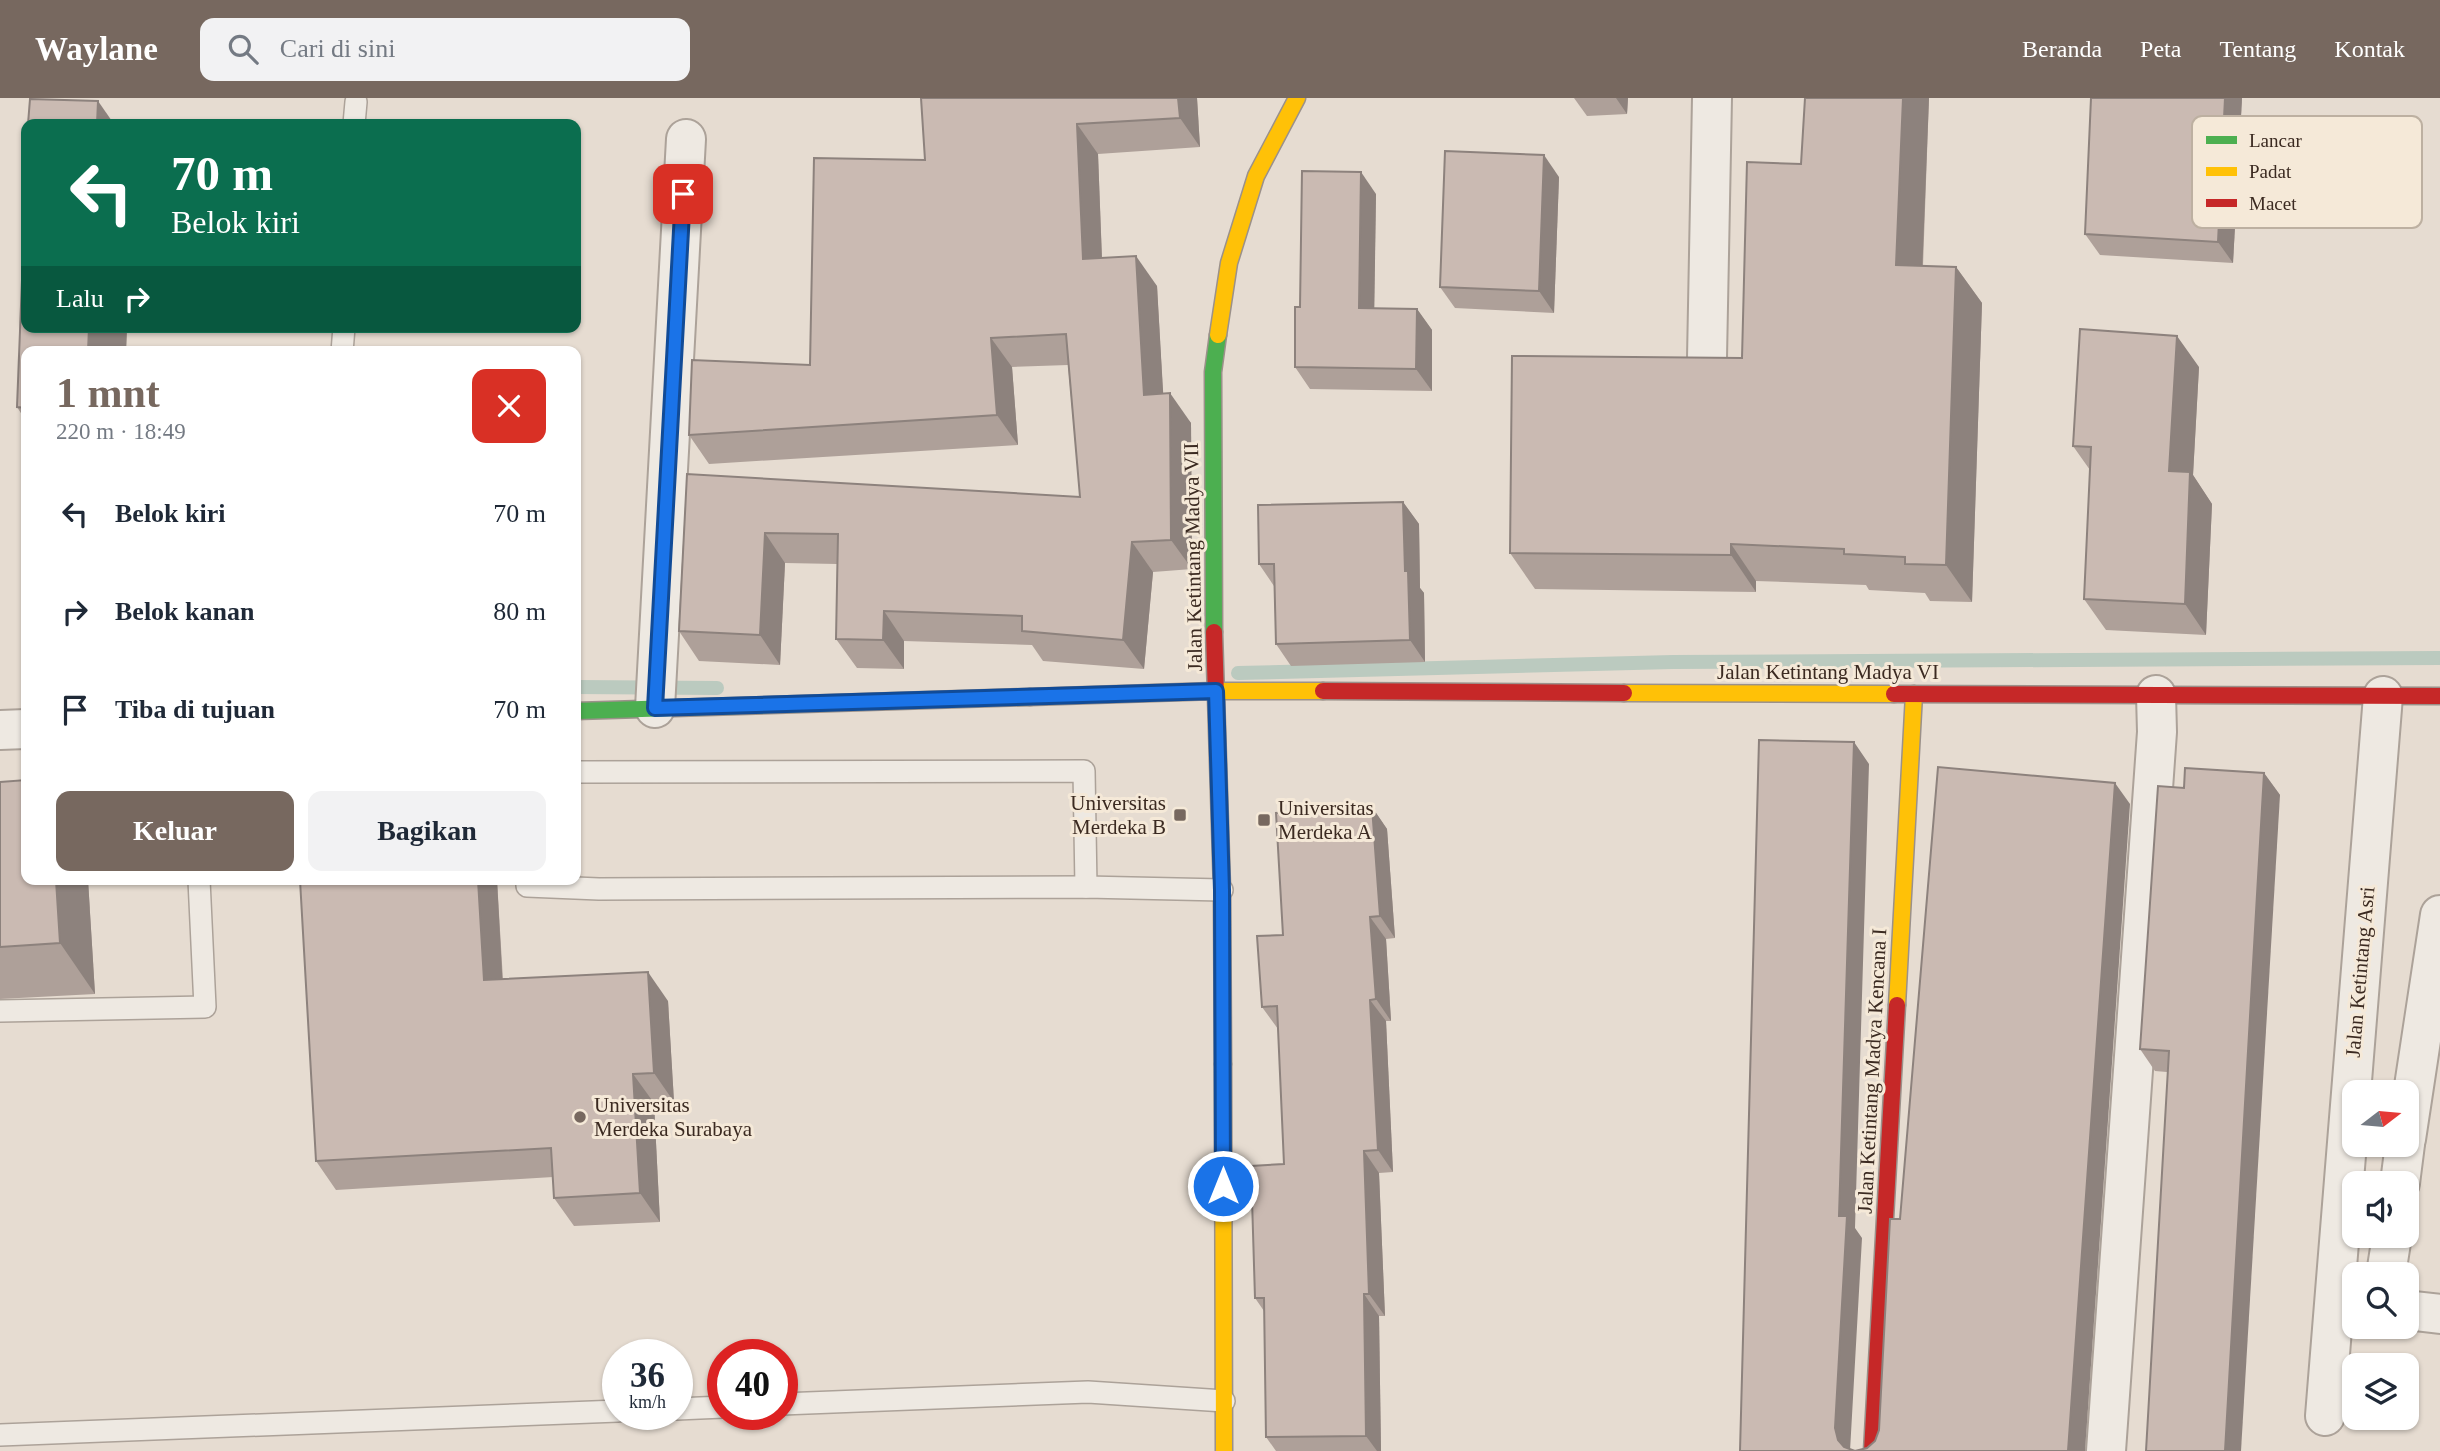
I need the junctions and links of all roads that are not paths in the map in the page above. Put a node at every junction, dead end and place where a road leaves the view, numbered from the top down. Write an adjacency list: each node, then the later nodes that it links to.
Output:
1 (1297, 98): 8 (street, Jalan Ketintang Madya VII)
2 (1712, 98): 6 (street)
3 (356, 102): 4 (lane)
4 (354, 119)
5 (686, 139): 7 (street)
6 (1707, 358)
7 (656, 685): 8 (street, Jalan Ketintang Madya VI); 13 (street, Jalan Ketintang Madya VI)
8 (1215, 686): 9 (street, Jalan Ketintang Madya VI); 20 (street, Jalan Ketintang Madya VII)
9 (1914, 694): 10 (street, Jalan Ketintang Madya VI); 32 (street, Jalan Ketintang Madya Kencana I)
10 (2156, 695): 11 (street, Jalan Ketintang Madya VI); 33 (street)
11 (2383, 696): 12 (street, Jalan Ketintang Madya VI); 29 (street, Jalan Ketintang Asri)
12 (2440, 696)
13 (581, 709)
14 (21, 729): 15 (street)
15 (0, 730)
16 (581, 772): 19 (lane)
17 (199, 885): 22 (lane)
18 (527, 885): 19 (lane)
19 (1086, 887): 20 (lane)
20 (1222, 890): 26 (street, Jalan Ketintang Madya VII)
21 (2440, 915): 23 (street)
22 (0, 1011)
23 (2415, 1080)
24 (2419, 1312): 25 (street)
25 (2440, 1314)
26 (1224, 1401): 27 (lane); 31 (street, Jalan Ketintang Madya VII)
27 (798, 1404)
28 (602, 1412): 30 (lane)
29 (2325, 1416)
30 (0, 1435)
31 (1224, 1451)
32 (1872, 1451)
33 (2106, 1451)

